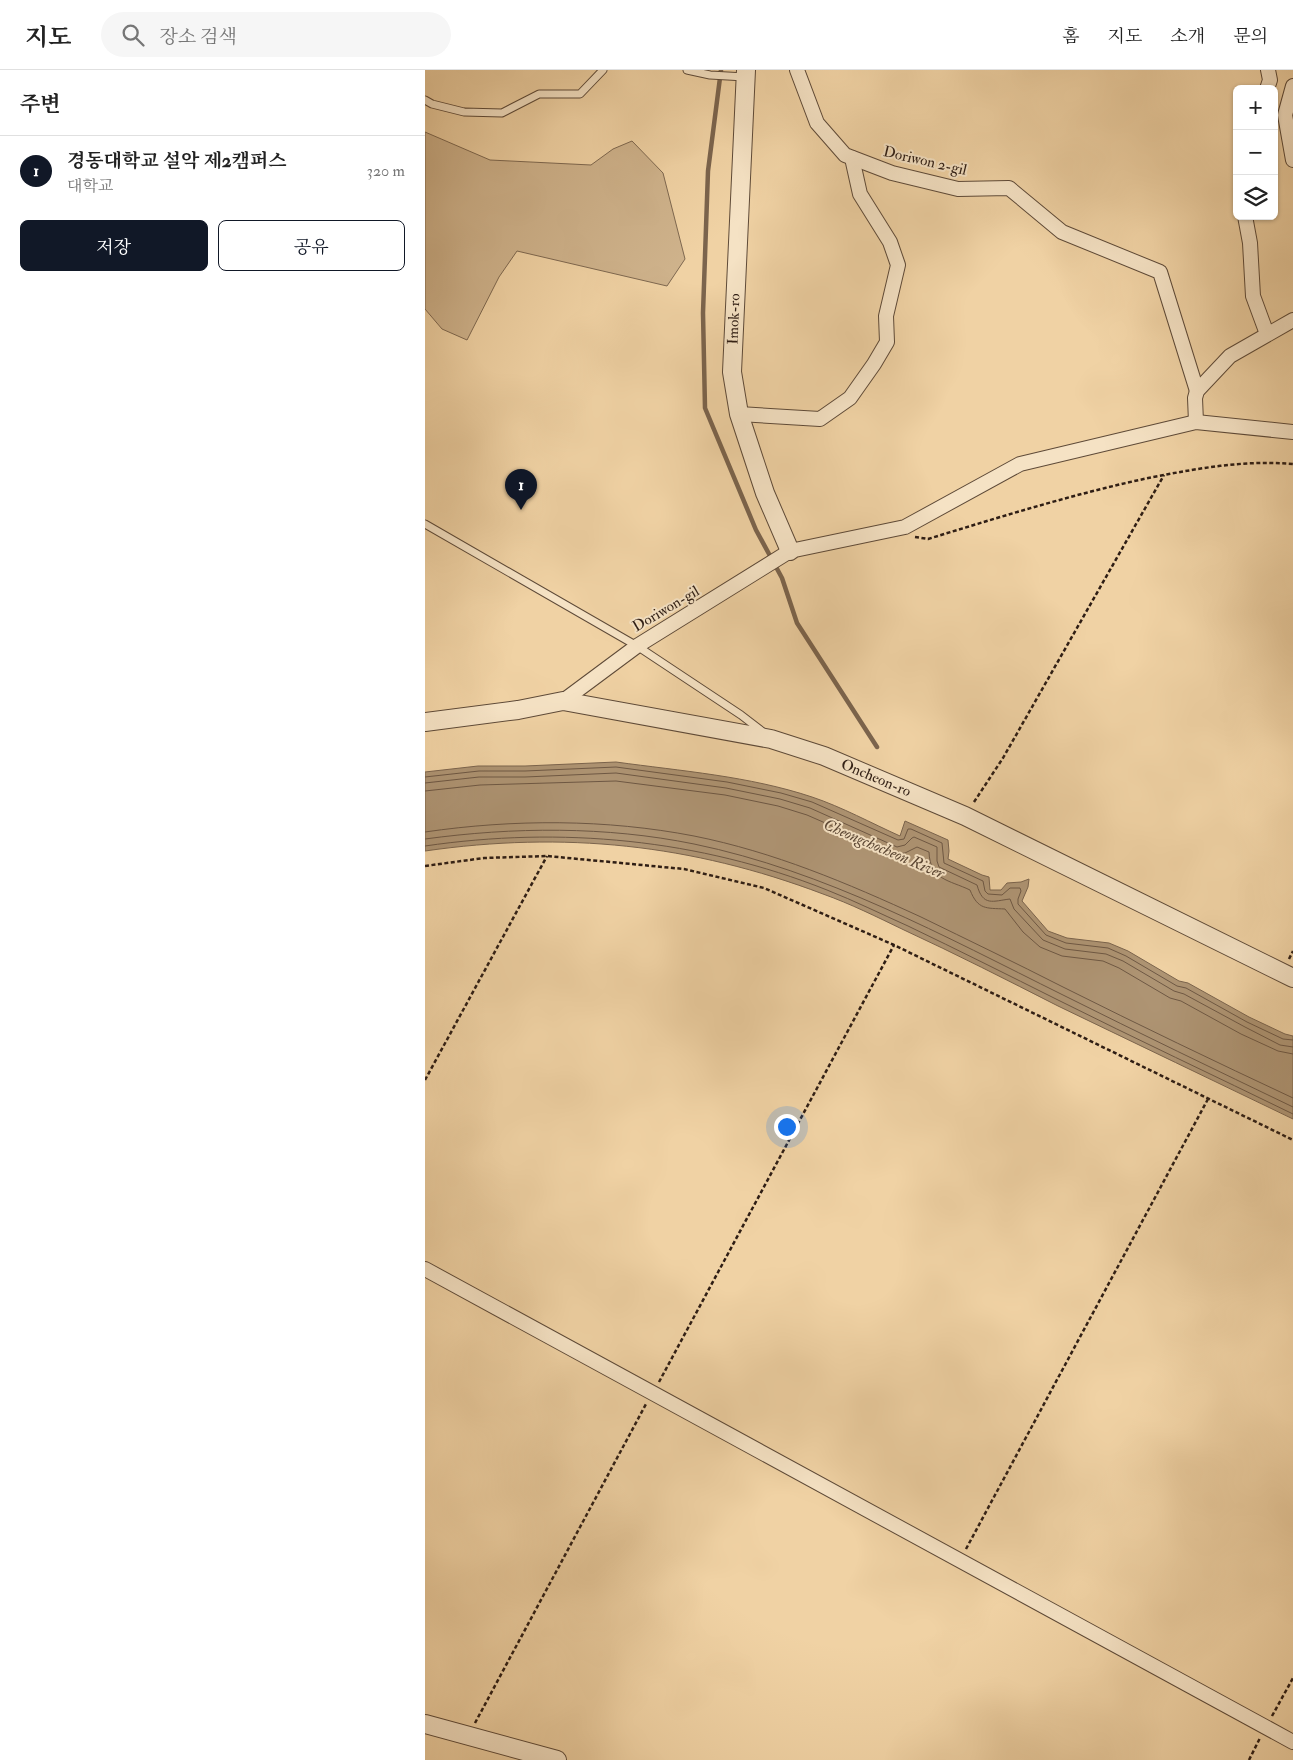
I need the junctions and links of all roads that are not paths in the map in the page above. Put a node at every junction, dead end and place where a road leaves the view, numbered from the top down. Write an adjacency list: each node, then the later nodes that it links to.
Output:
1 (603, 70): 8 (lane)
2 (687, 70): 5 (lane, Imok-ro)
3 (797, 70): 9 (street, Doriwon 2-gil)
4 (1268, 70): 6 (street)
5 (743, 75): 15 (street, Imok-ro)
6 (1268, 85)
7 (1293, 86): 10 (street)
8 (425, 100)
9 (852, 158): 14 (street, Doriwon 2-gil); 15 (street)
10 (1293, 160)
11 (1246, 220): 13 (street)
12 (1293, 320): 13 (street)
13 (1267, 334): 14 (street)
14 (1197, 391): 16 (street)
15 (739, 414): 19 (street, Imok-ro)
16 (1196, 422): 17 (street); 19 (street)
17 (1293, 432)
18 (425, 524): 20 (lane)
19 (790, 551): 20 (street, Doriwon-gil)
20 (637, 646): 21 (street, Doriwon-gil); 23 (lane)
21 (563, 701): 22 (street, Oncheon-ro); 23 (street, Oncheon-ro)
22 (425, 722)
23 (771, 739): 24 (street, Oncheon-ro)
24 (1293, 978)
25 (425, 1269): 27 (street)
26 (425, 1724): 28 (street)
27 (1293, 1742)
28 (557, 1760)

